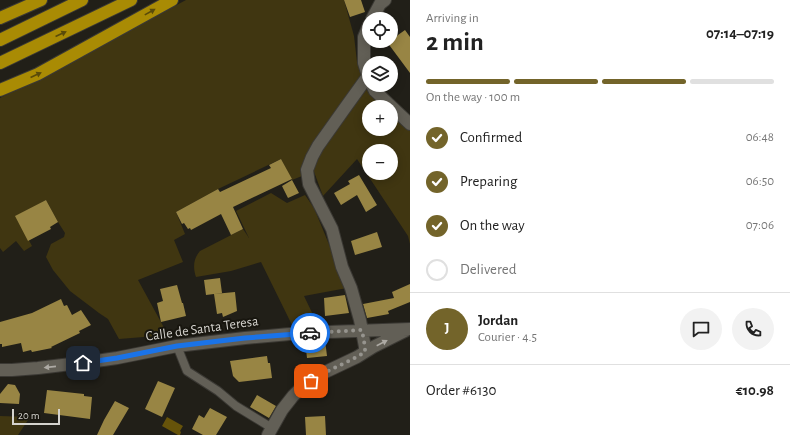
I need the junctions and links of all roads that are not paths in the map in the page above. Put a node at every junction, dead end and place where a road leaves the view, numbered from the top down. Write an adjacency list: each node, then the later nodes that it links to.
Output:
1 (41, 0): 7 (highway)
2 (82, 0): 8 (highway)
3 (131, 0): 9 (highway, one-way to 3)
4 (172, 0): 10 (highway, one-way to 4)
5 (385, 0): 6 (street)
6 (376, 12)
7 (0, 18)
8 (0, 40)
9 (0, 63)
10 (0, 90)
11 (362, 90): 15 (street)
12 (376, 92): 13 (street)
13 (410, 124)
14 (409, 329): 15 (street, Calle de Santa Teresa); 17 (street, one-way to 14)
15 (362, 330): 16 (street, Calle de Santa Teresa); 17 (street)
16 (177, 346): 18 (street, Calle de Santa Teresa, one-way to 18); 19 (lane)
17 (365, 352): 19 (street)
18 (0, 370)
19 (272, 433)

